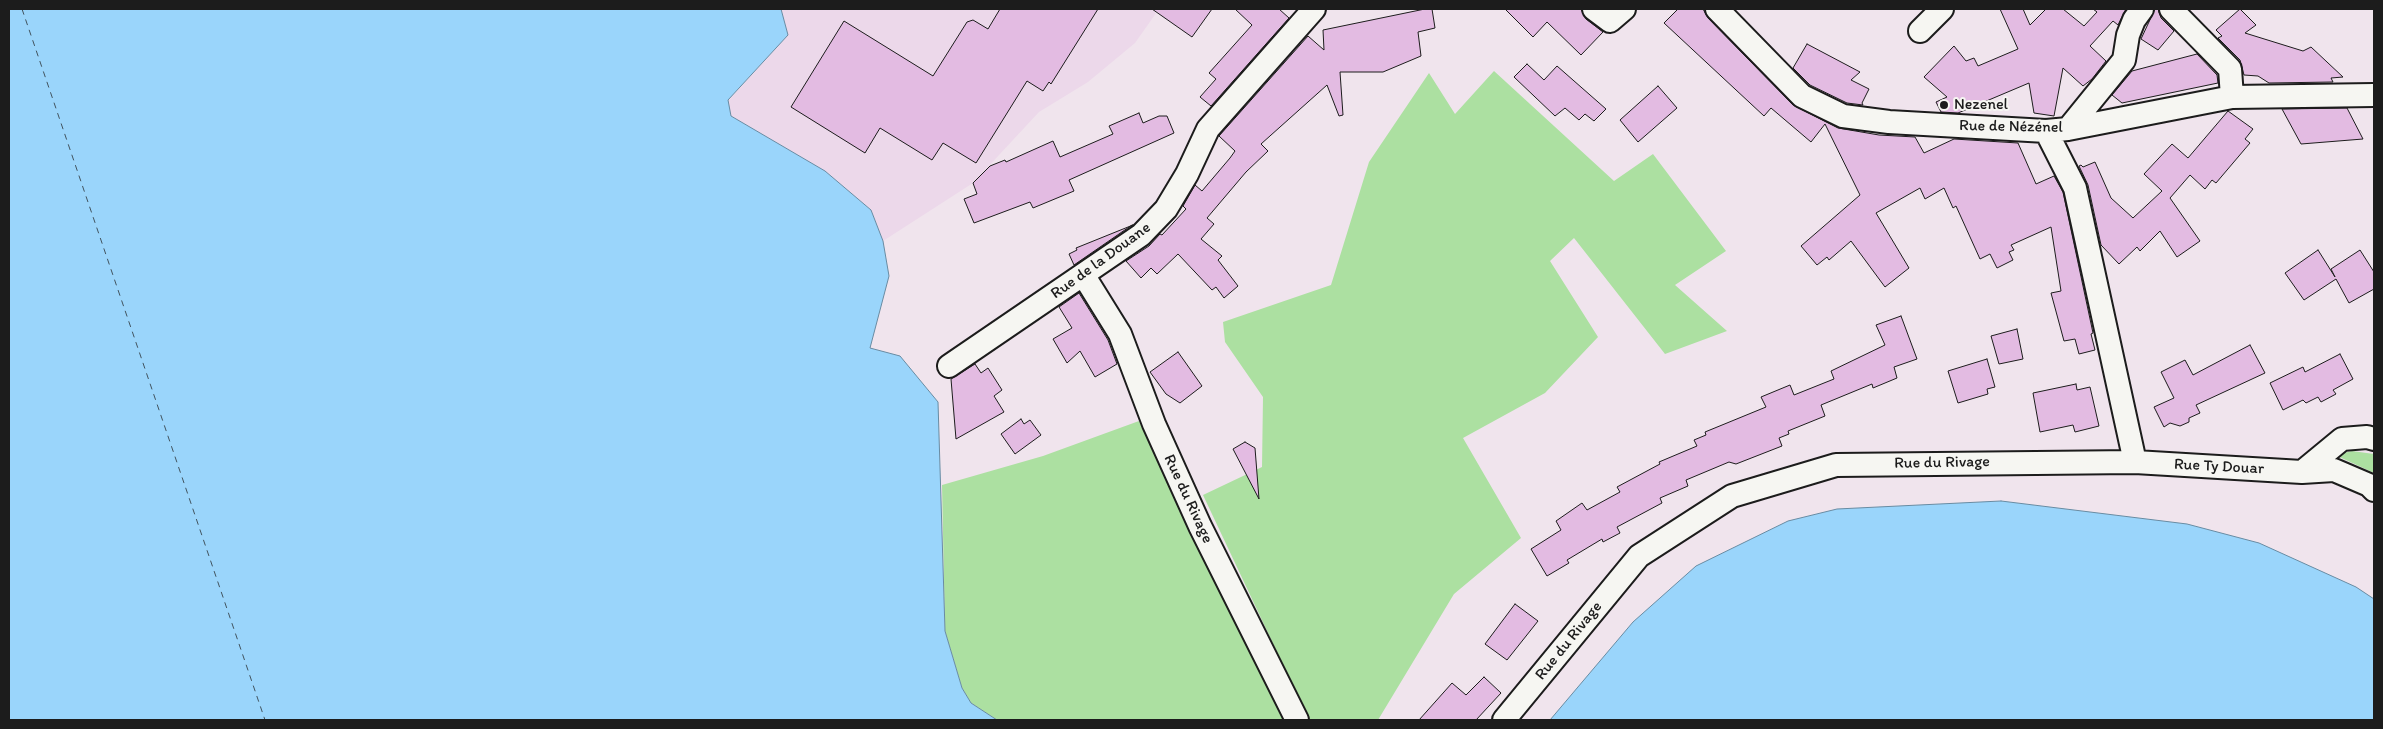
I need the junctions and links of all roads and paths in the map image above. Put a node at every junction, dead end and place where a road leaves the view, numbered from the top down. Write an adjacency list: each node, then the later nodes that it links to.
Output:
1 (1314, 9): 13 (street, Rue de la Douane)
2 (1594, 9): 3 (street)
3 (1624, 9)
4 (1717, 9): 12 (street, Rue de Nézénel)
5 (1942, 9): 8 (street)
6 (2142, 9): 11 (street)
7 (2171, 9): 10 (street)
8 (1920, 31)
9 (2374, 95): 10 (street, Rue de Nézénel)
10 (2232, 97): 11 (street, Rue de Nézénel)
11 (2068, 129): 12 (street, Rue de Nézénel)
12 (2046, 131): 16 (street)
13 (1084, 276): 14 (street, Rue de la Douane); 19 (street, Rue du Rivage)
14 (949, 366)
15 (2374, 439): 17 (street)
16 (2135, 462): 17 (street, Rue Ty Douar); 20 (street, Rue du Rivage)
17 (2302, 472): 18 (street, Rue Ty Douar)
18 (2374, 490)
19 (1297, 720)
20 (1504, 720)

